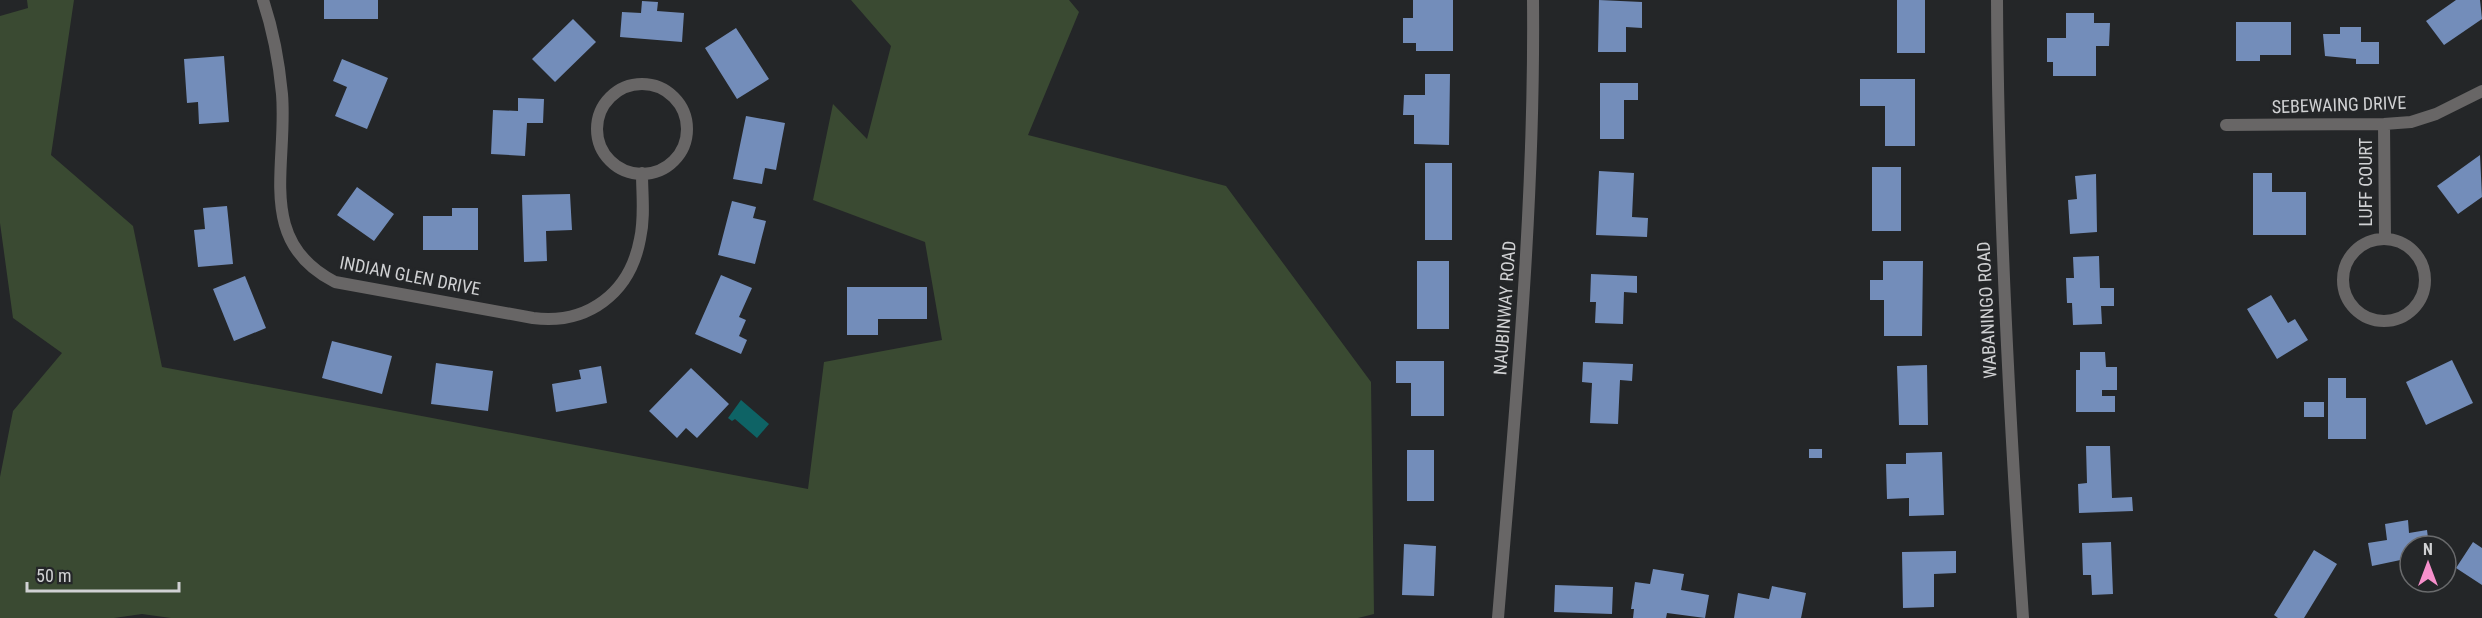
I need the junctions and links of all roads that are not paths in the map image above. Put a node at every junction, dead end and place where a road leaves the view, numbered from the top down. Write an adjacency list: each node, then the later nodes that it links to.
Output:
1 (263, 0): 7 (street, INDIAN GLEN DRIVE)
2 (1533, 0): 9 (street, NAUBINWAY ROAD)
3 (1997, 0): 10 (street, WABANINGO ROAD)
4 (2482, 91): 5 (street, SEBEWAING DRIVE)
5 (2384, 124): 6 (street, SEBEWAING DRIVE); 8 (street, LUFF COURT)
6 (2226, 125)
7 (642, 173): 7 (street)
8 (2385, 239): 8 (street, LUFF COURT)
9 (1498, 618)
10 (2023, 618)

